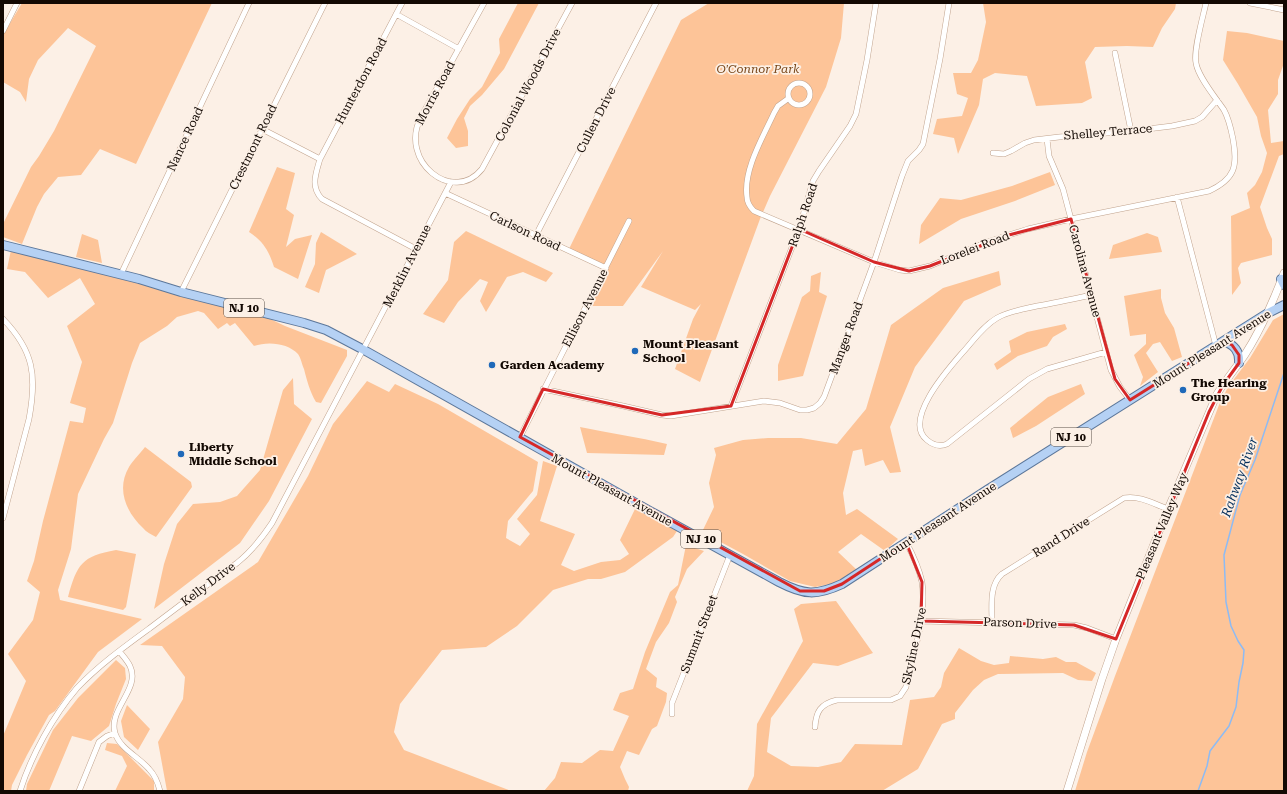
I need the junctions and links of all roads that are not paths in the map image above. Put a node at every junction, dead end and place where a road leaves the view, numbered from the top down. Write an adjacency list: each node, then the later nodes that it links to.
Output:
1 (17, 3): 14 (street)
2 (249, 3): 35 (street, Nance Road)
3 (325, 3): 19 (street, Crestmont Road)
4 (402, 3): 13 (street, Hunterdon Road)
5 (484, 3): 15 (street, Morris Road)
6 (572, 3): 24 (street, Colonial Woods Drive)
7 (656, 3): 30 (street, Cullen Drive)
8 (876, 3): 29 (street, Ralph Road)
9 (949, 3): 33 (street, Manger Road)
10 (1206, 3): 18 (street, Lorelei Road)
11 (1250, 3): 12 (street)
12 (1284, 10)
13 (396, 14): 15 (street); 23 (street, Hunterdon Road)
14 (3, 31)
15 (458, 49): 24 (street, Morris Road)
16 (1114, 53): 20 (street)
17 (789, 98): 17 (street); 29 (street, Lorelei Road)
18 (1217, 100): 20 (street, Shelley Terrace); 26 (street, Lorelei Road)
19 (262, 129): 23 (street); 37 (street, Crestmont Road)
20 (1131, 131): 21 (street, Shelley Terrace)
21 (1047, 139): 22 (street, Shelley Terrace); 27 (street, Carolina Avenue)
22 (993, 154)
23 (320, 159): 32 (street, Hunterdon Road)
24 (451, 182): 25 (street, Merklin Avenue)
25 (445, 193): 30 (street, Carlson Road); 32 (street, Merklin Avenue)
26 (1177, 197): 27 (street, Lorelei Road); 42 (street)
27 (1071, 219): 33 (street, Lorelei Road); 38 (street, Carolina Avenue)
28 (629, 221): 34 (street, Ellison Avenue)
29 (799, 229): 33 (street, Lorelei Road); 48 (street, Ralph Road)
30 (536, 237): 34 (street, Carlson Road)
31 (3, 245): 35 (main road, NJ 10)
32 (416, 249): 43 (street, Merklin Avenue)
33 (874, 262): 48 (street, Manger Road)
34 (606, 268): 46 (street, Ellison Avenue)
35 (121, 274): 37 (main road, Mount Pleasant Avenue / NJ 10)
36 (1283, 279): 40 (main road, Pleasant Valley Way)
37 (181, 292): 43 (main road, Mount Pleasant Avenue / NJ 10)
38 (1091, 295): 44 (street, Carolina Avenue); 44 (street)
39 (1284, 305): 40 (main road, Mount Pleasant Avenue / NJ 10)
40 (1268, 313): 42 (main road, Mount Pleasant Avenue / NJ 10); 45 (main road, Pleasant Valley Way)
41 (3, 319): 51 (street)
42 (1220, 343): 45 (main road); 47 (main road, Mount Pleasant Avenue / NJ 10)
43 (364, 350): 49 (main road, Mount Pleasant Avenue / NJ 10); 57 (street, Kelly Drive)
44 (1106, 352): 47 (street, Carolina Avenue)
45 (1239, 363): 50 (main road, Pleasant Valley Way)
46 (544, 389): 48 (street, Manger Road); 49 (street, Ellison Avenue)
47 (1130, 400): 52 (main road, Mount Pleasant Avenue / NJ 10)
48 (731, 406)
49 (520, 437): 53 (main road, Mount Pleasant Avenue / NJ 10)
50 (1168, 509): 55 (street, Rand Drive); 56 (main road, Pleasant Valley Way)
51 (3, 518)
52 (906, 542): 53 (main road, Mount Pleasant Avenue / NJ 10); 54 (street, Skyline Drive)
53 (730, 555): 58 (street, Summit Street)
54 (921, 621): 55 (street, Parson Drive); 59 (street, Skyline Drive)
55 (992, 622): 56 (street, Parson Drive)
56 (1116, 639): 64 (main road, Pleasant Valley Way)
57 (119, 651): 60 (street); 61 (street, Kelly Drive)
58 (672, 714)
59 (815, 727)
60 (116, 733): 62 (street); 63 (street)
61 (20, 791)
62 (78, 791)
63 (160, 791)
64 (1067, 791)

